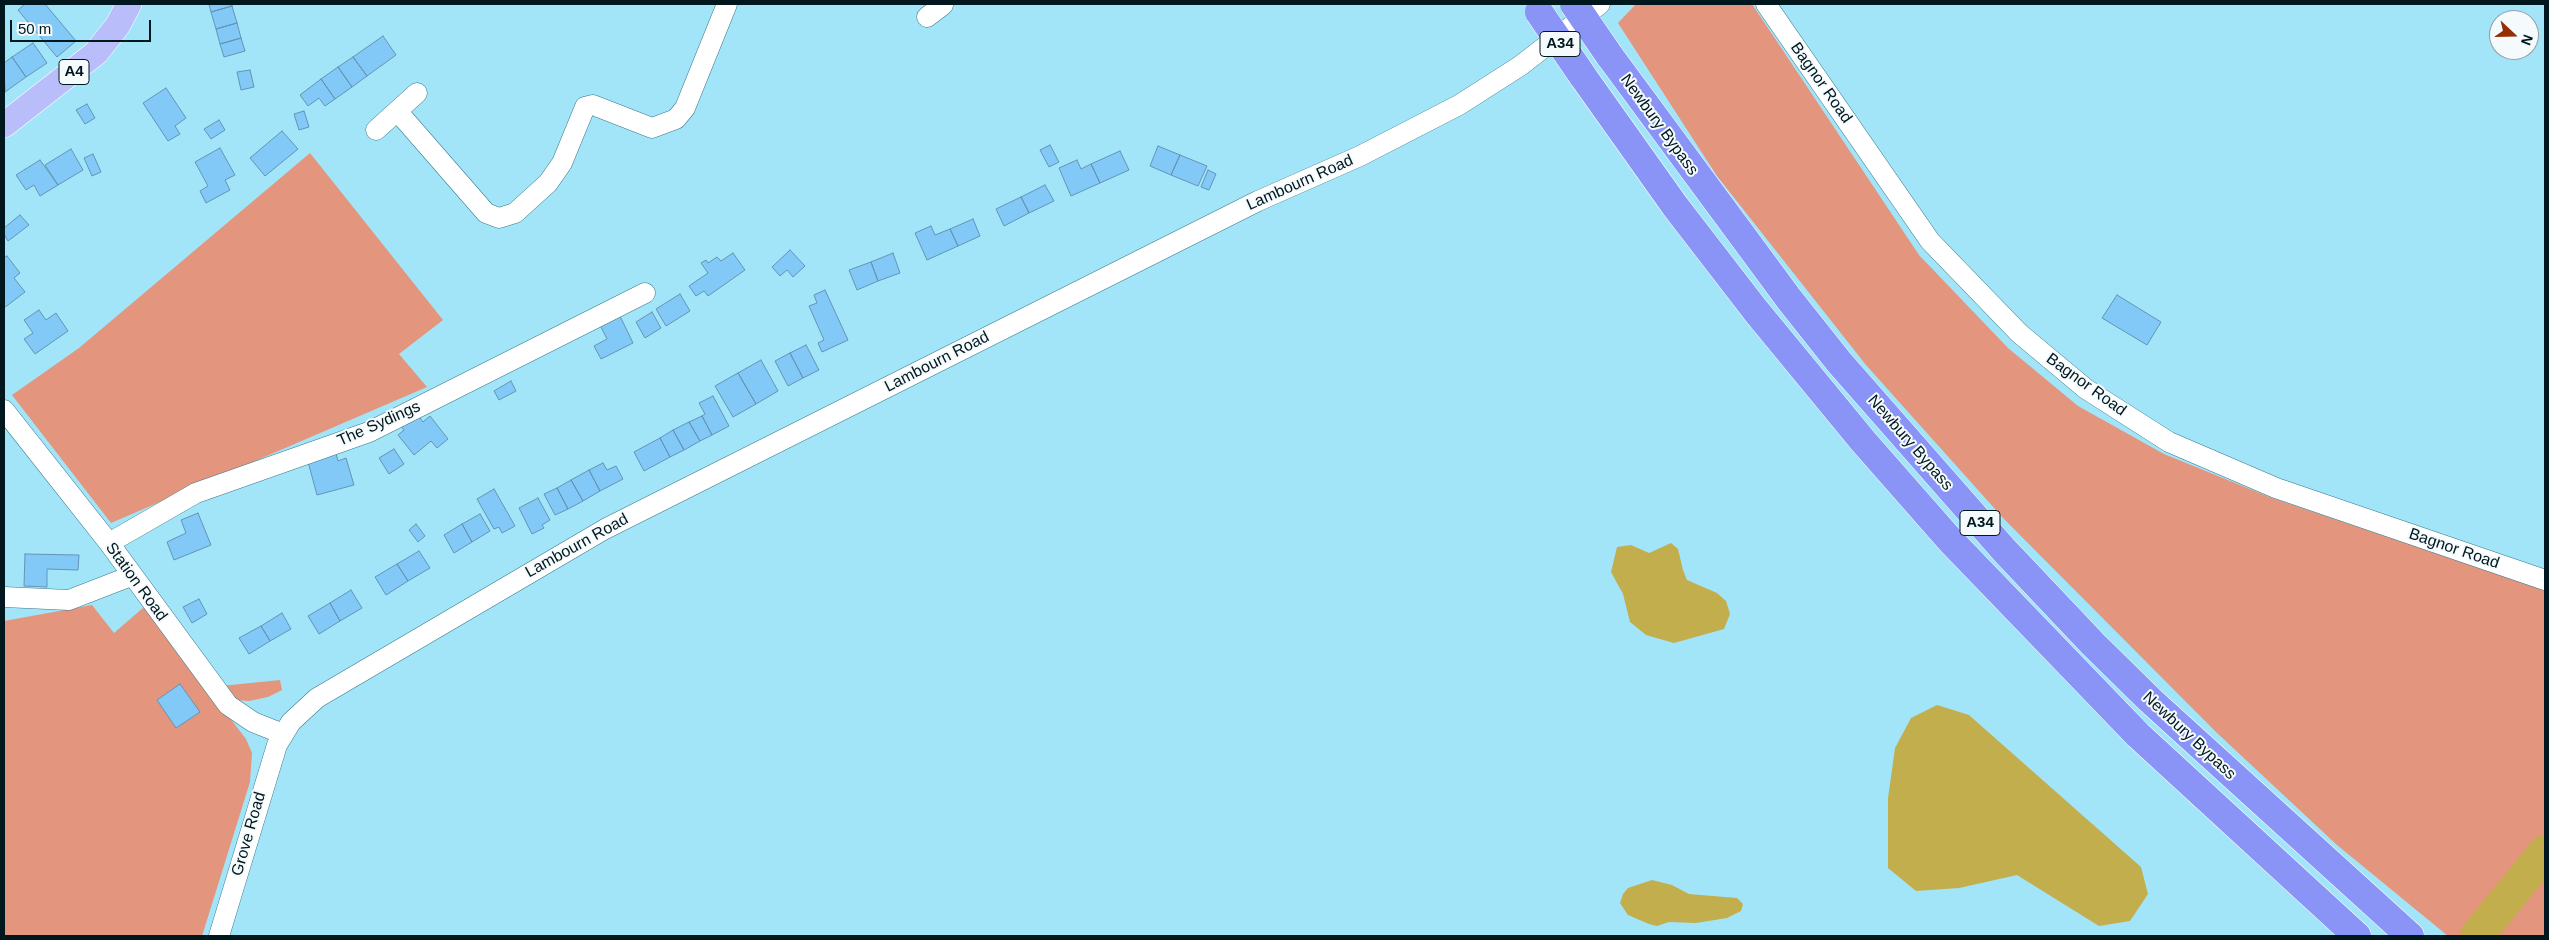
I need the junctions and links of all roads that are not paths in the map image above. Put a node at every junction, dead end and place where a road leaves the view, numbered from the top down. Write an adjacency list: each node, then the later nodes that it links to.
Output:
1 (129, 4): 11 (main road, A4)
2 (727, 4): 10 (street)
3 (943, 4): 8 (street)
4 (1574, 4): 22 (highway, Newbury Bypass / A34, bridge)
5 (1600, 4): 19 (street, Lambourn Road)
6 (1766, 4): 17 (street, Bagnor Road)
7 (1536, 8): 21 (highway, Newbury Bypass / A34, bridge)
8 (927, 17)
9 (417, 94): 10 (street)
10 (398, 112): 12 (street)
11 (4, 125)
12 (376, 130)
13 (645, 293): 15 (street, The Sydings)
14 (4, 410): 15 (street, Station Road)
15 (109, 543): 16 (street, Station Road)
16 (131, 576): 18 (street); 19 (street, Station Road)
17 (2545, 580)
18 (4, 597)
19 (283, 734): 20 (street, Grove Road)
20 (219, 936)
21 (2357, 936)
22 (2410, 936)

